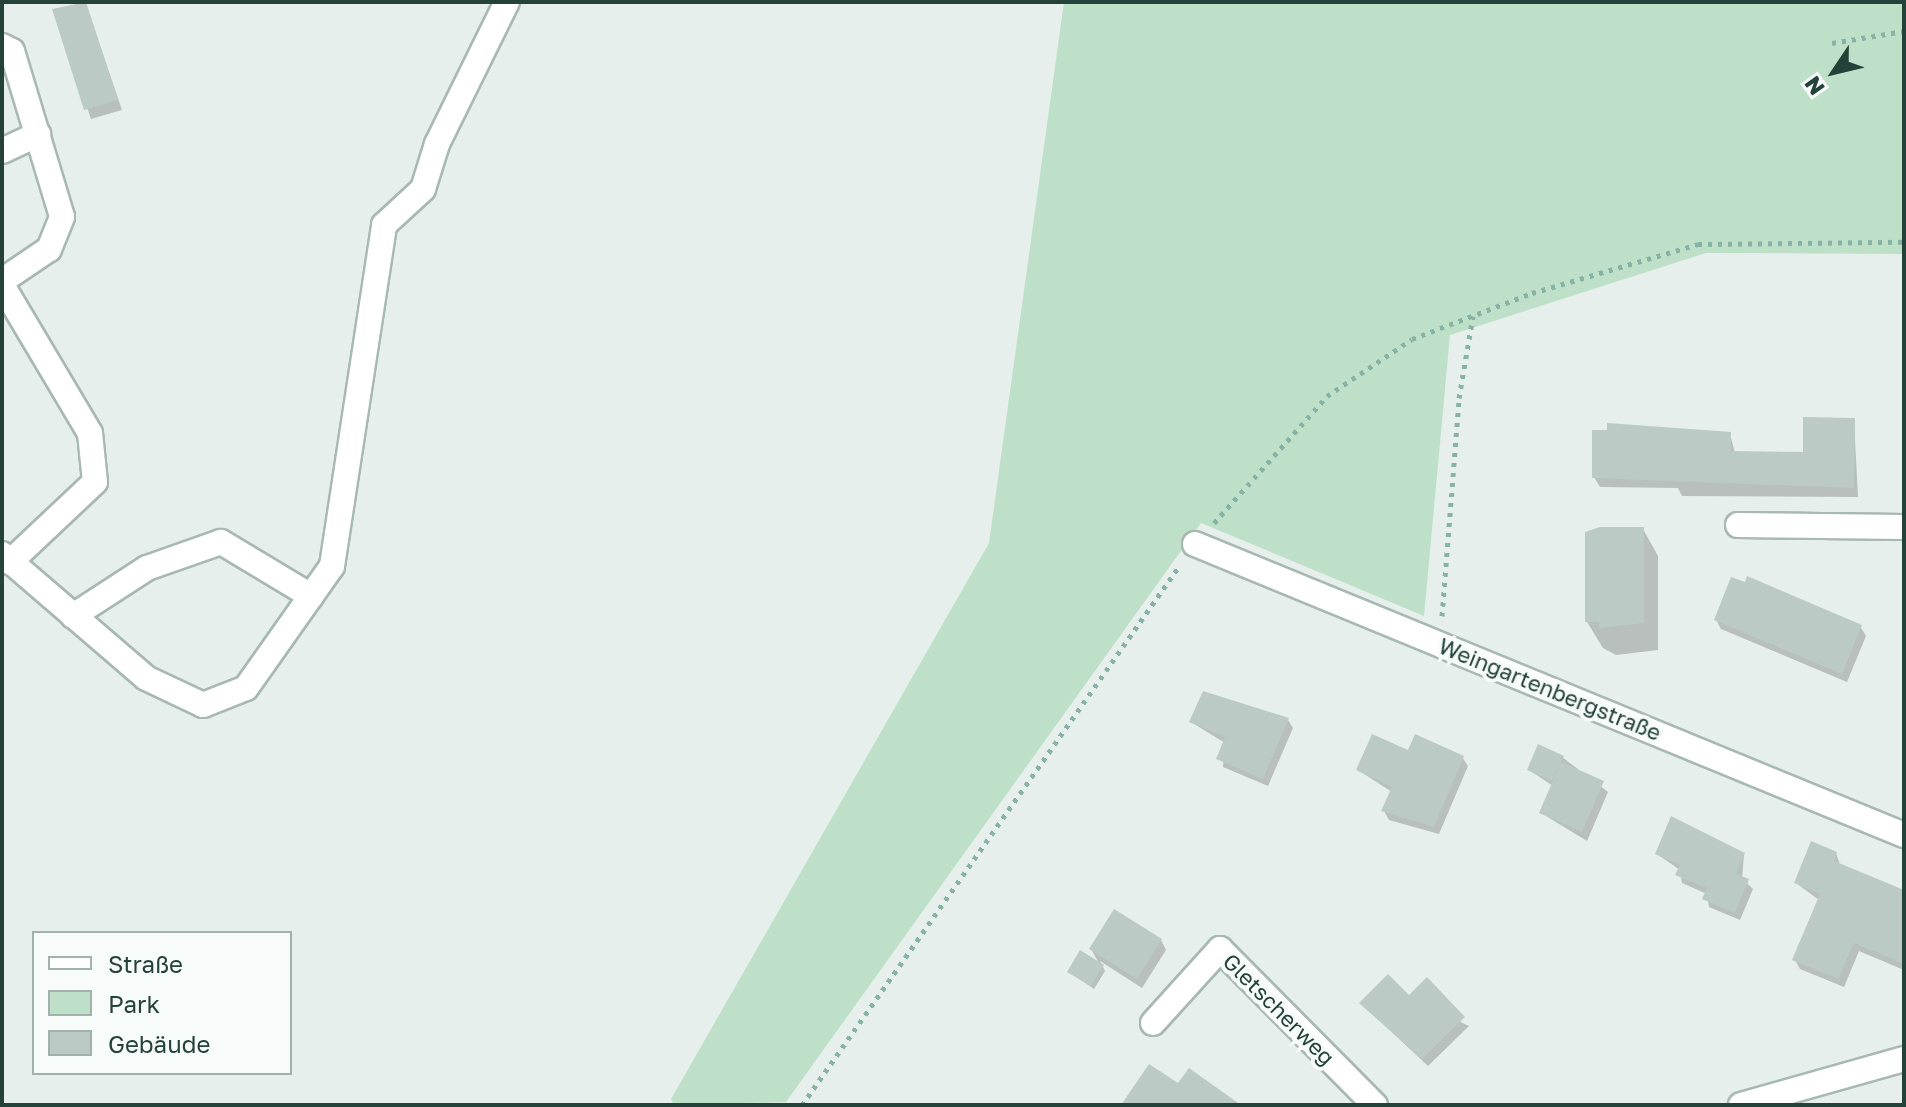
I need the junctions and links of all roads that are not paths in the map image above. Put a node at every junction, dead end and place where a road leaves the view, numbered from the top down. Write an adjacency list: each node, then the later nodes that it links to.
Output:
1 (507, 2): 10 (street)
2 (2, 46): 3 (street)
3 (38, 134): 4 (street); 5 (street)
4 (2, 151)
5 (2, 283): 9 (street)
6 (1738, 525): 7 (street)
7 (1904, 527)
8 (1195, 544): 12 (street, Weingartenbergstraße)
9 (6, 558): 11 (street)
10 (311, 596): 11 (street); 11 (street)
11 (73, 616)
12 (1904, 835)
13 (1153, 1023): 15 (street, Gletscherweg)
14 (1904, 1059): 16 (street)
15 (1375, 1105)
16 (1741, 1105)

